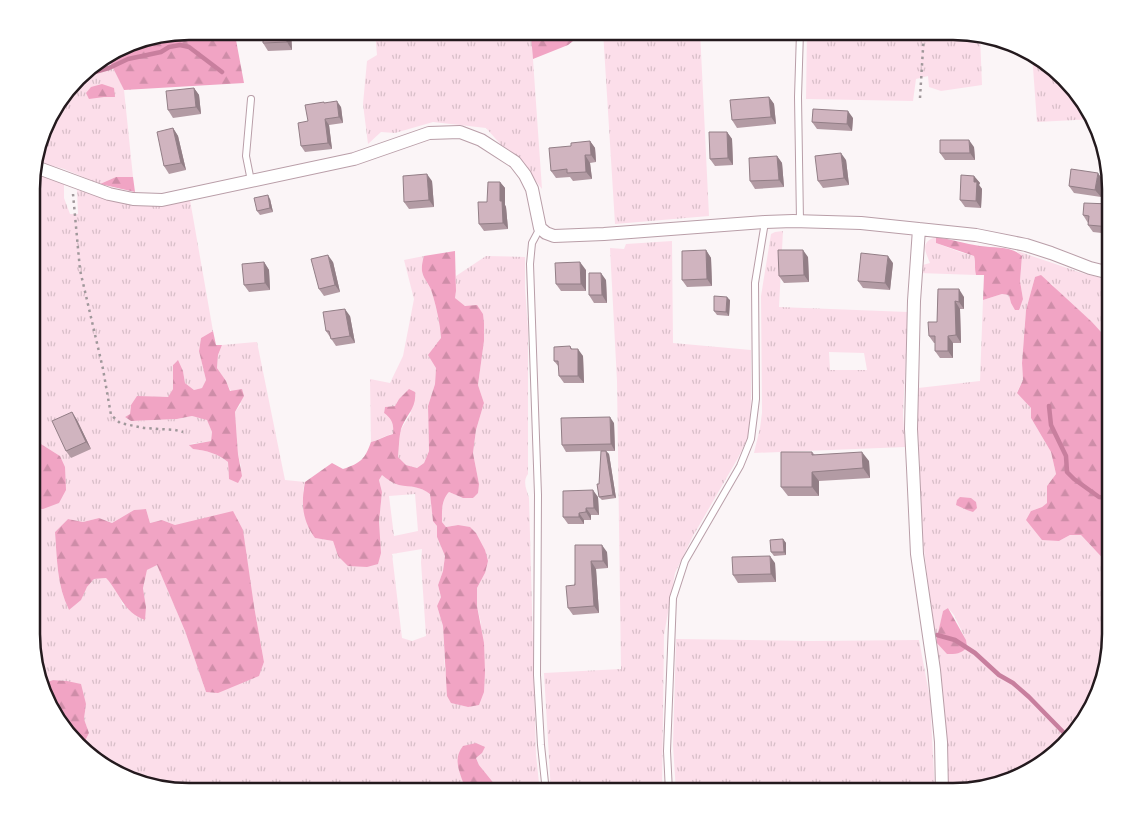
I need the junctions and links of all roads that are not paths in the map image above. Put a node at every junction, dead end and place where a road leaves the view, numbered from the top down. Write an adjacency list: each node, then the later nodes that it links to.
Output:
1 (800, 40): 5 (lane)
2 (251, 99): 4 (lane)
3 (41, 169): 4 (street)
4 (251, 181): 7 (street)
5 (800, 221): 6 (street); 8 (street)
6 (765, 222): 7 (street); 11 (lane)
7 (540, 228): 10 (lane)
8 (919, 228): 9 (street); 12 (street)
9 (1102, 271)
10 (545, 783)
11 (669, 783)
12 (942, 783)

